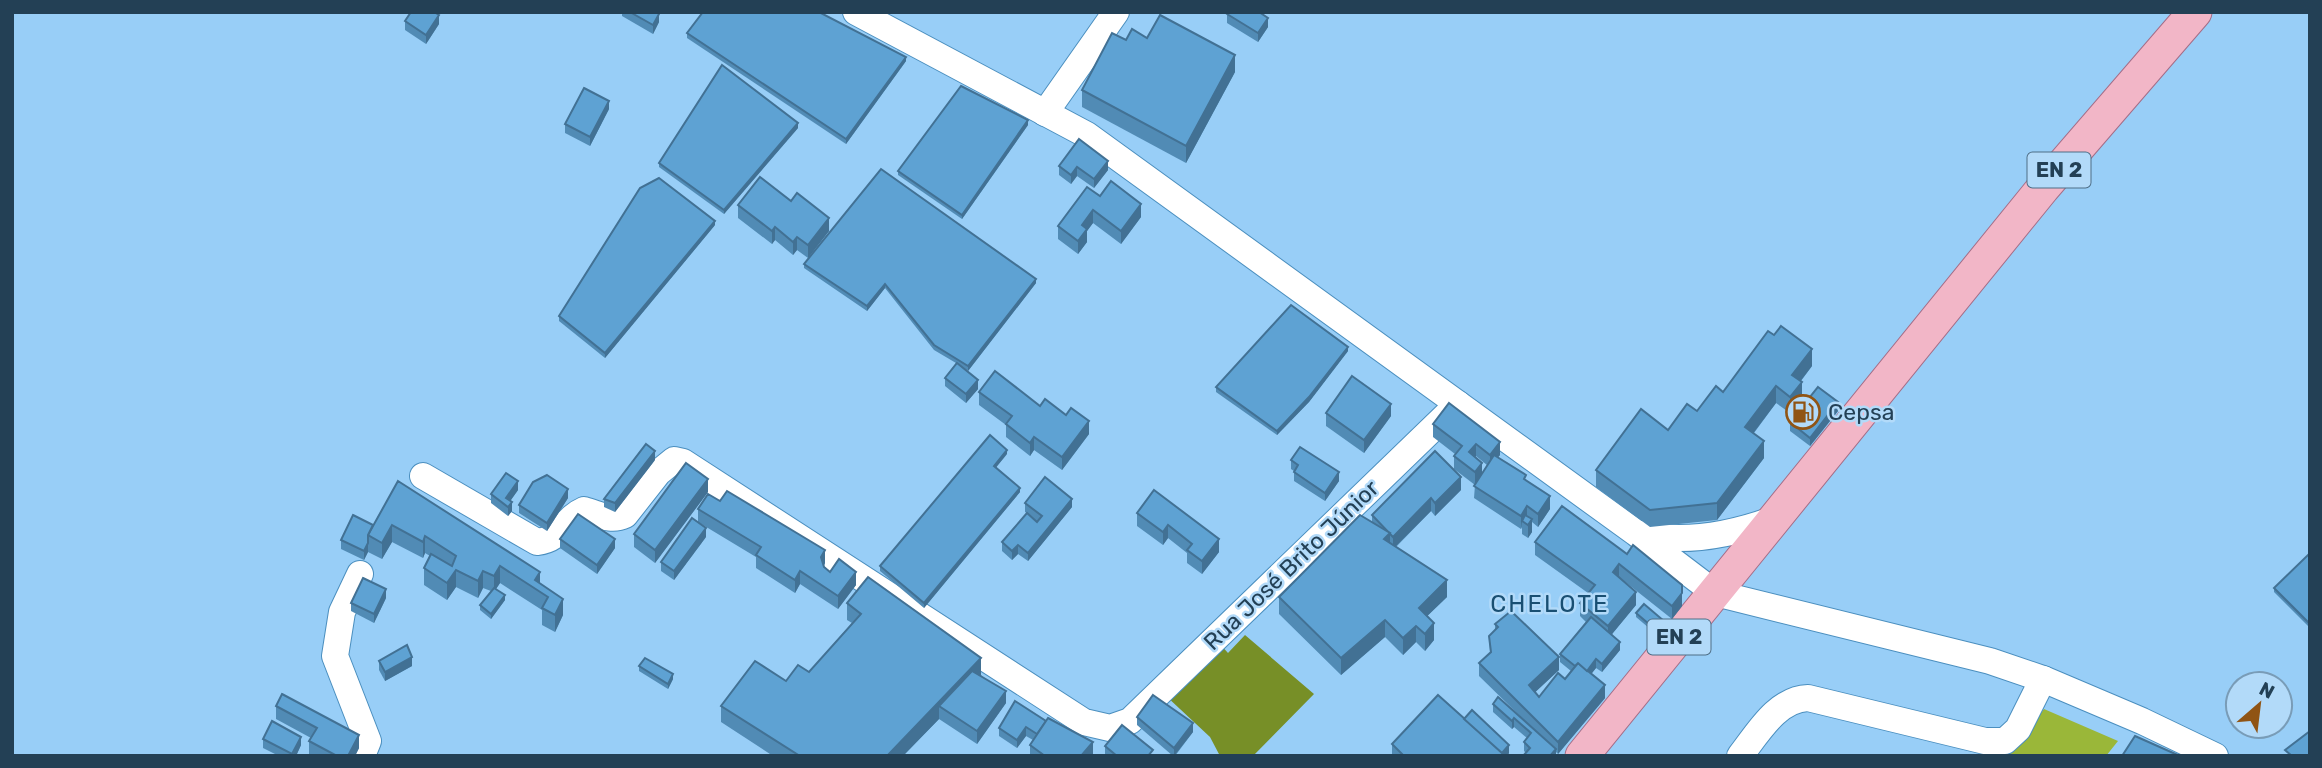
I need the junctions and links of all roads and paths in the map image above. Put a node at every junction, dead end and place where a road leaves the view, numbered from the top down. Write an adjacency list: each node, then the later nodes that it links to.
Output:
1 (856, 12): 4 (street)
2 (1116, 12): 4 (street)
3 (2195, 12): 7 (main road, EN 2)
4 (1045, 113): 5 (street)
5 (1458, 404): 6 (street, Rua José Brito Júnior); 8 (street)
6 (423, 476)
7 (1772, 520): 8 (street); 10 (main road, EN 2)
8 (1636, 533): 10 (street)
9 (360, 574): 12 (street)
10 (1715, 593): 11 (street); 13 (main road, EN 2)
11 (2043, 679): 14 (street); 15 (street)
12 (362, 756)
13 (1582, 756)
14 (1740, 756)
15 (2216, 756)

